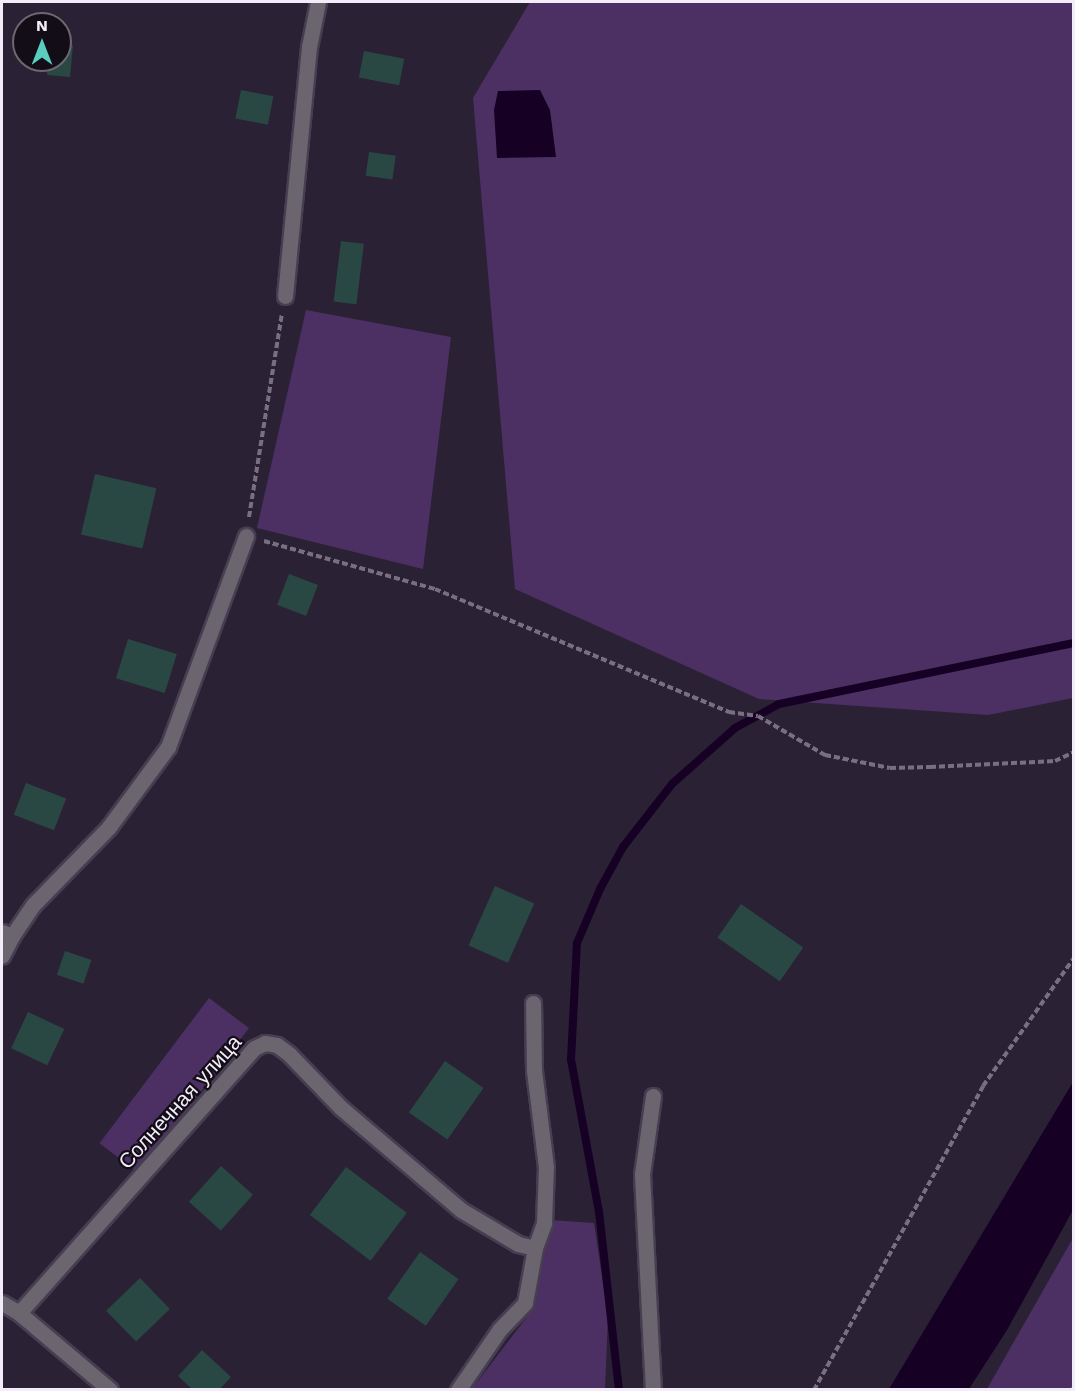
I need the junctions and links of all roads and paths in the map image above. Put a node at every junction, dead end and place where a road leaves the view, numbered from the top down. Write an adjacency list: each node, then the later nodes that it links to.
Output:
1 (318, 2): 2 (street)
2 (285, 296): 3 (path)
3 (246, 536): 4 (path); 5 (street)
4 (1074, 752)
5 (7, 934): 6 (street)
6 (2, 956)
7 (1074, 958): 16 (path)
8 (533, 1002): 10 (street)
9 (653, 1096): 15 (street)
10 (535, 1248): 12 (street, Солнечная улица); 14 (street)
11 (2, 1303): 12 (street)
12 (19, 1312): 13 (street)
13 (110, 1389)
14 (458, 1389)
15 (653, 1389)
16 (814, 1389)

